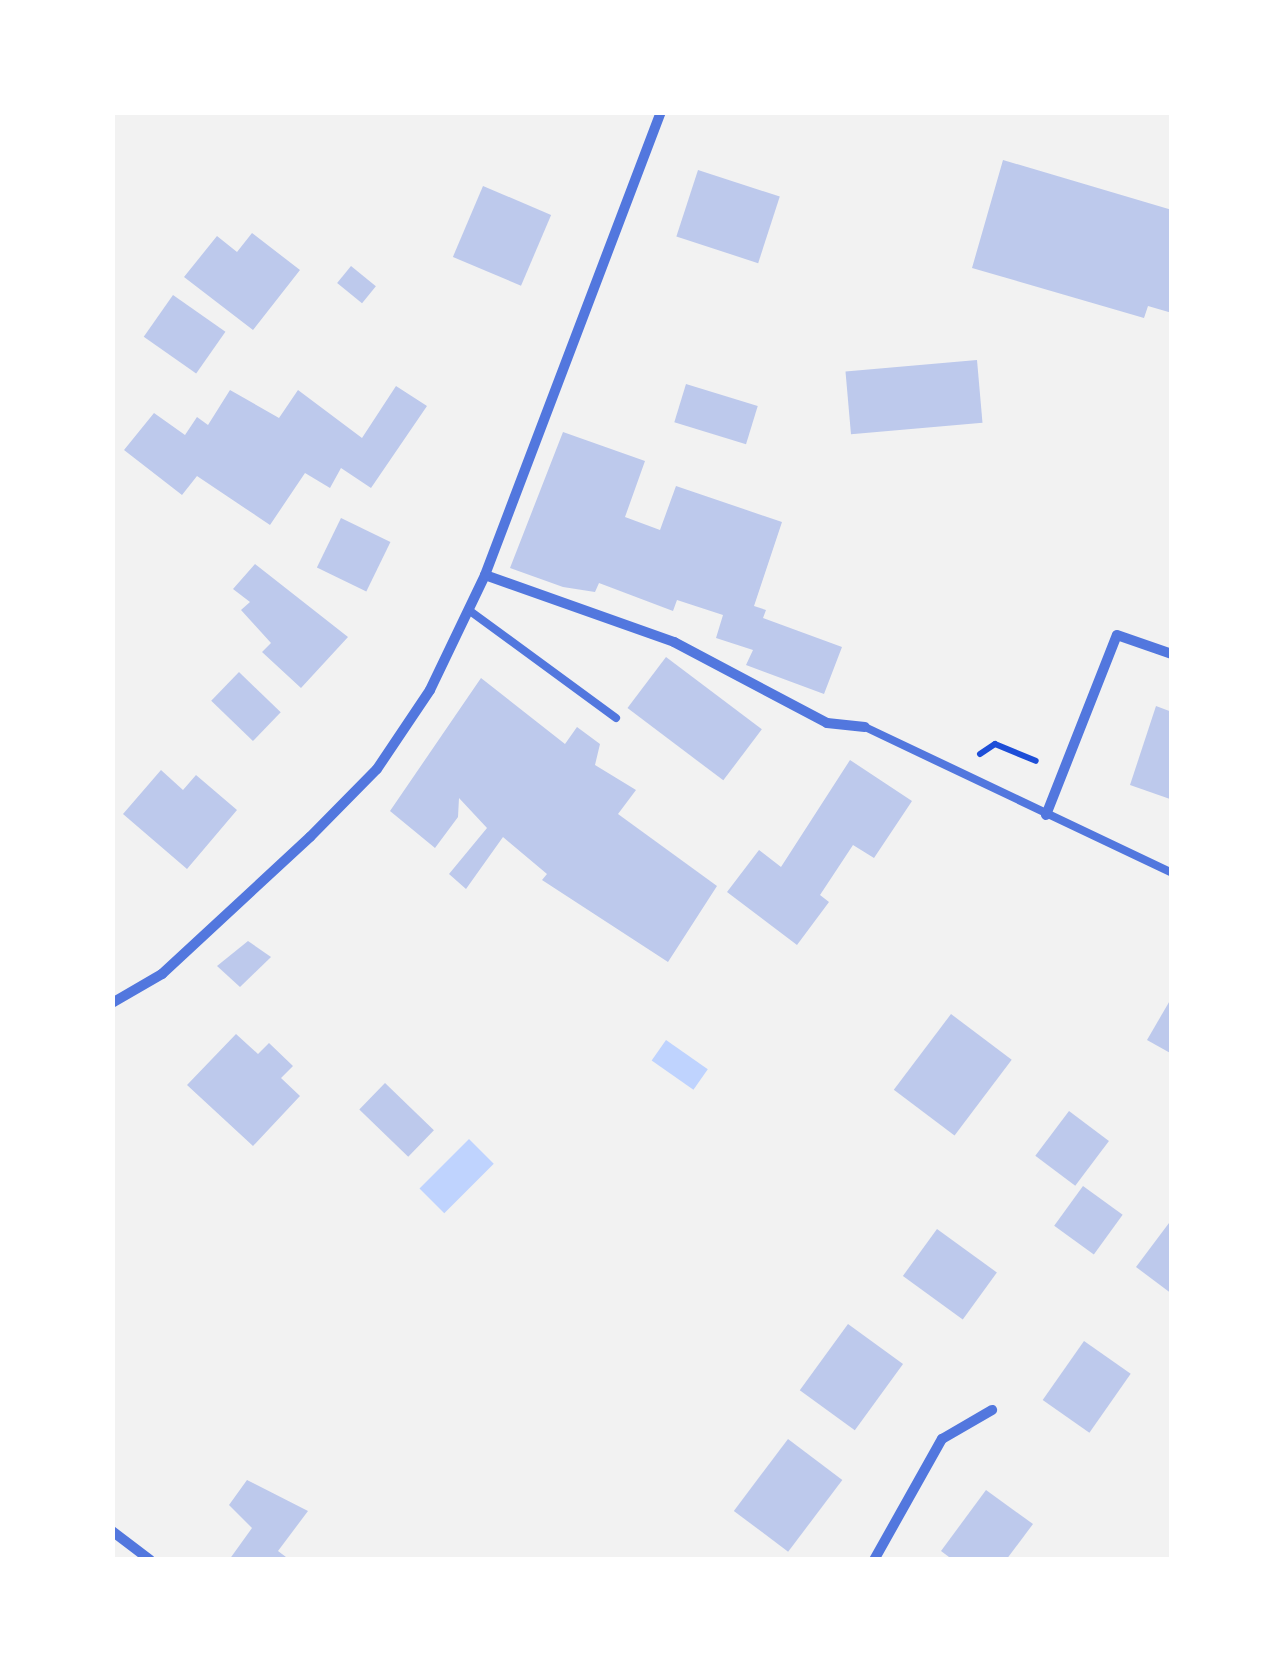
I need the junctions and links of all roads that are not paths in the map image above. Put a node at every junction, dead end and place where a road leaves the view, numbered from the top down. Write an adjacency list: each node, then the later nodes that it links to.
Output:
1 (661, 112): 2 (street)
2 (484, 576): 3 (street); 6 (street)
3 (470, 611): 5 (lane); 9 (street)
4 (1172, 654): 7 (street)
5 (616, 718)
6 (865, 727): 7 (lane)
7 (1046, 815): 8 (lane)
8 (1172, 873)
9 (112, 1003)
10 (992, 1410): 13 (street)
11 (112, 1531): 12 (street)
12 (150, 1560)
13 (874, 1560)

